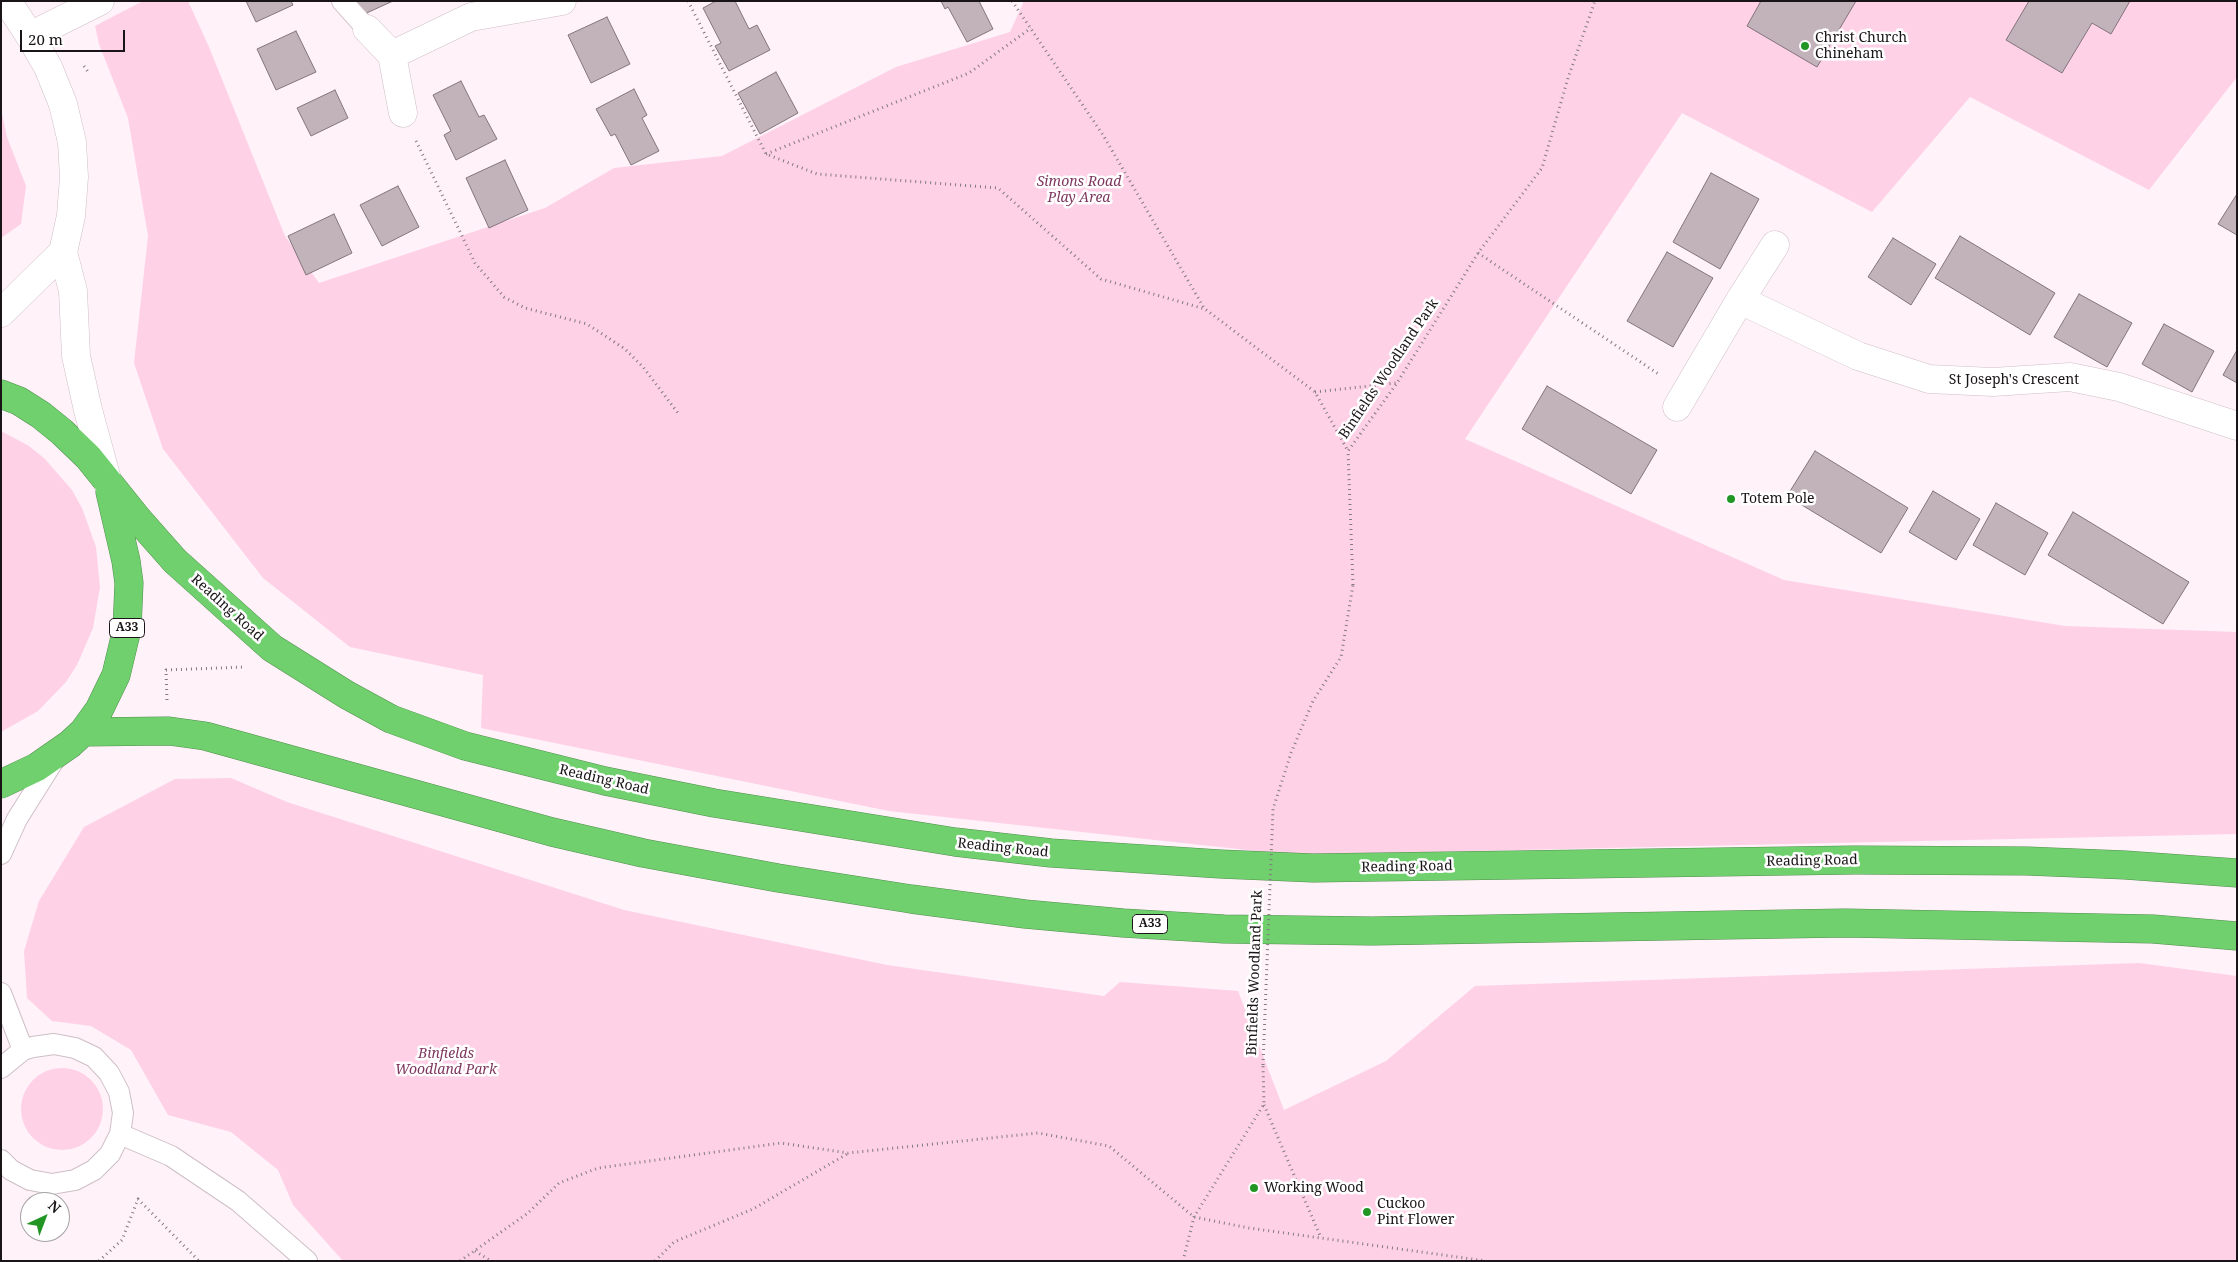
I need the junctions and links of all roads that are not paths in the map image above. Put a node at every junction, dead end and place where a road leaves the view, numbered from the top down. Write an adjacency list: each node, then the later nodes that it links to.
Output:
1 (7, 1): 6 (street, Reading Road)
2 (100, 1): 6 (street)
3 (342, 1): 5 (lane)
4 (562, 1): 7 (street)
5 (367, 29): 7 (street)
6 (30, 36): 10 (street, Reading Road)
7 (392, 55): 8 (street)
8 (403, 113)
9 (1776, 245): 11 (street)
10 (63, 252): 12 (street); 16 (street, Reading Road)
11 (1740, 300): 14 (street); 15 (street, St Joseph's Crescent)
12 (1, 313)
13 (1, 394): 16 (highway, A33)
14 (1677, 407)
15 (2237, 426)
16 (108, 483): 17 (highway, A33); 21 (highway, Reading Road / A33)
17 (83, 732): 18 (highway, A33); 22 (highway, A33)
18 (58, 753): 19 (highway, A33); 20 (lane)
19 (1, 784)
20 (1, 854)
21 (2237, 873)
22 (2237, 936)
23 (1, 993): 24 (lane)
24 (23, 1050): 25 (lane); 26 (lane)
25 (1, 1068)
26 (120, 1134): 27 (lane); 28 (lane)
27 (1, 1160)
28 (307, 1261)

